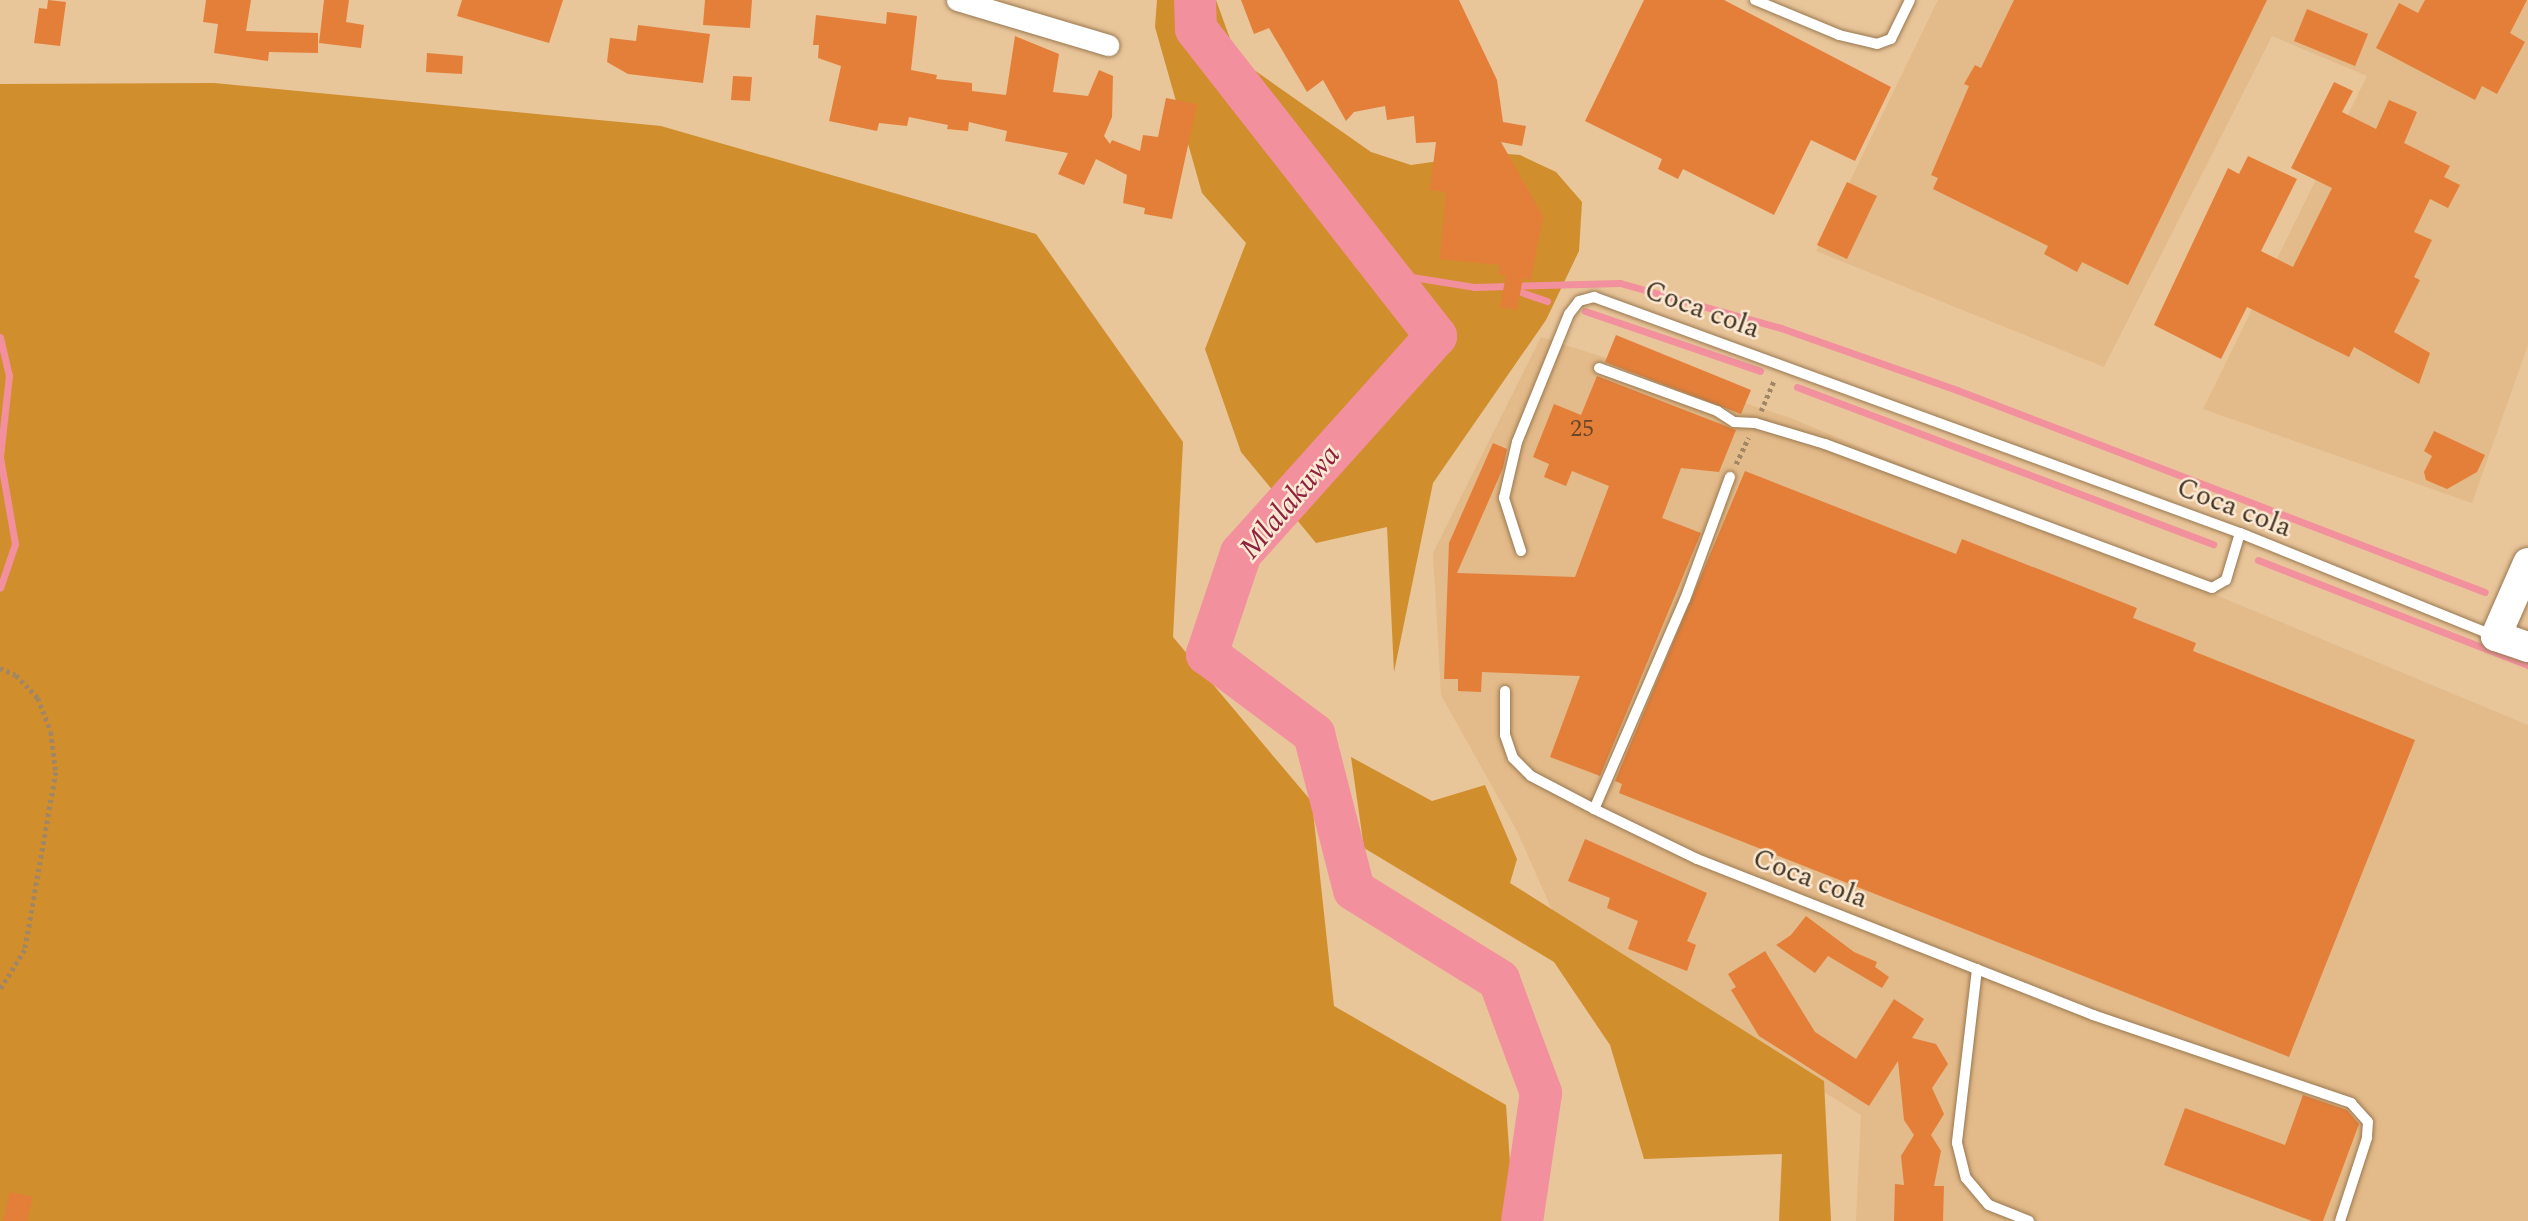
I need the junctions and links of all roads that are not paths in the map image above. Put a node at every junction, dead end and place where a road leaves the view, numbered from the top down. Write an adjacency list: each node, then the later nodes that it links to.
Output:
1 (957, 0): 4 (street)
2 (1755, 0): 3 (lane)
3 (1910, 0)
4 (1108, 45)
5 (1599, 368): 7 (lane)
6 (1730, 477): 13 (lane)
7 (2240, 533): 8 (lane, Coca cola); 10 (lane, Coca cola)
8 (1521, 551)
9 (2528, 563): 10 (main road)
10 (2496, 636): 11 (main road)
11 (2528, 648)
12 (1505, 691): 13 (lane, Coca cola)
13 (1594, 808): 14 (lane, Coca cola)
14 (1977, 969): 15 (lane); 16 (lane, Coca cola)
15 (2029, 1221)
16 (2340, 1221)

